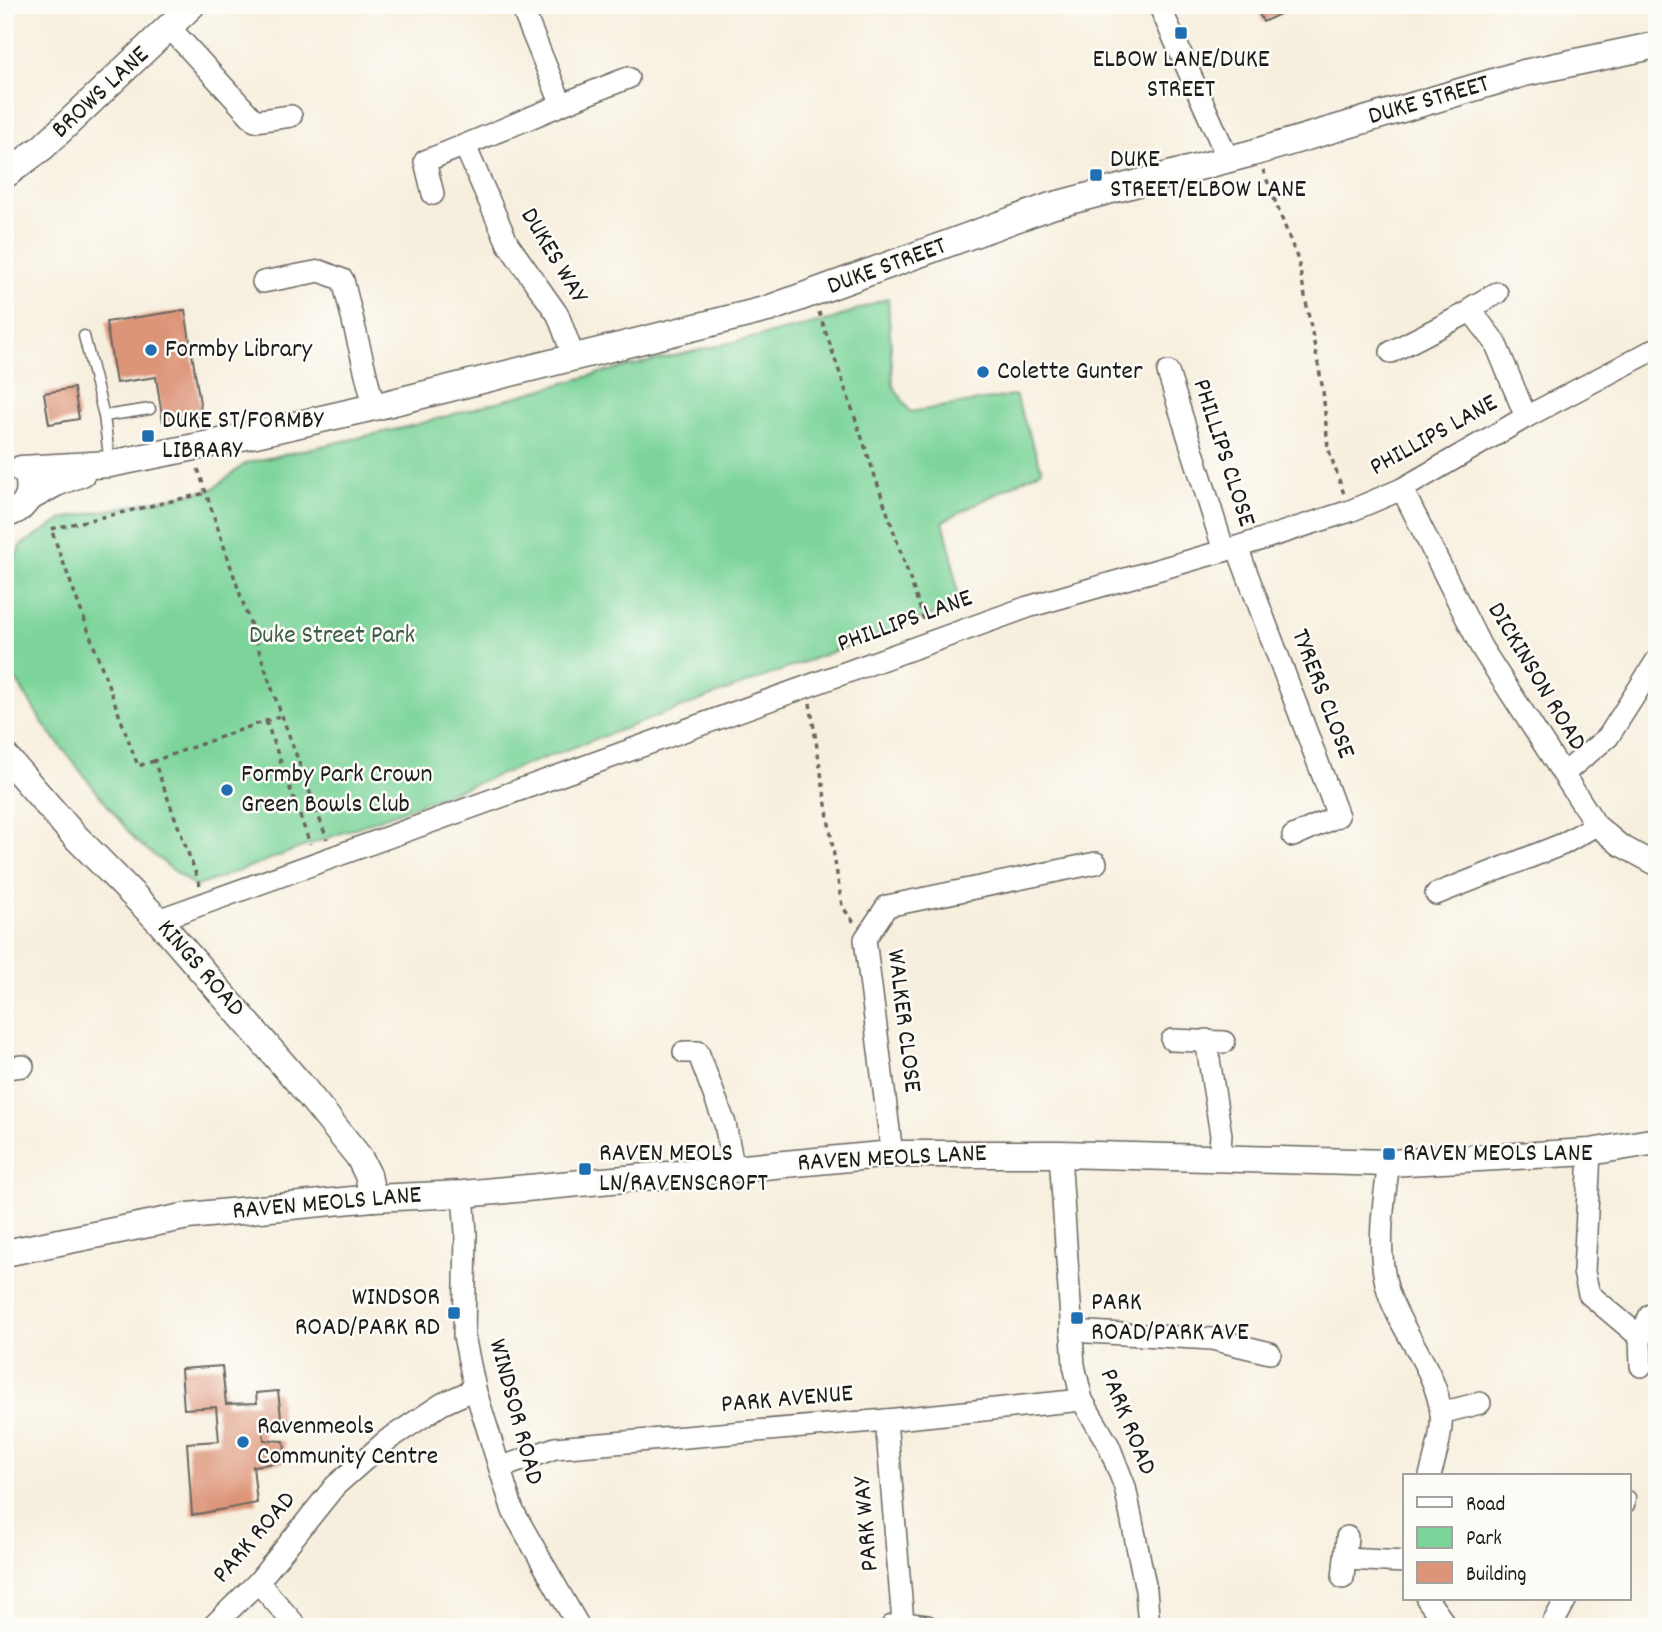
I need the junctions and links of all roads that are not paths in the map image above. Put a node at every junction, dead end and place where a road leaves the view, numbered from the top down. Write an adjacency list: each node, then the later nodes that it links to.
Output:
1 (192, 5): 4 (street, BROWS LANE)
2 (1159, 5): 10 (street)
3 (525, 15): 7 (street)
4 (170, 28): 8 (street); 11 (street, BROWS LANE)
5 (1657, 45): 10 (street, DUKE STREET)
6 (628, 78): 7 (street)
7 (561, 103): 9 (street)
8 (291, 116)
9 (465, 146): 12 (street); 19 (street, DUKES WAY)
10 (1228, 159): 19 (street, DUKE STREET)
11 (5, 175)
12 (433, 194)
13 (263, 282): 21 (street)
14 (1497, 293): 15 (street)
15 (1471, 311): 18 (street); 24 (street)
16 (84, 336): 23 (lane)
17 (1657, 348): 24 (street, PHILLIPS LANE)
18 (1391, 352)
19 (574, 358): 21 (street, DUKE STREET)
20 (1168, 372): 30 (street, PHILLIPS CLOSE)
21 (374, 407): 25 (street, DUKE STREET)
22 (150, 409): 23 (lane)
23 (104, 416): 25 (lane)
24 (1526, 417): 27 (street, PHILLIPS LANE)
25 (110, 464): 26 (street, DUKE STREET); 28 (street, DUKE STREET)
26 (13, 467): 28 (street)
27 (1402, 489): 30 (street, PHILLIPS LANE); 33 (street, DICKINSON ROAD)
28 (29, 498): 29 (street, DUKE STREET)
29 (5, 514)
30 (1231, 549): 35 (street, TYRERS CLOSE); 39 (street, PHILLIPS LANE)
31 (1657, 660): 33 (street)
32 (5, 756): 39 (street, KINGS ROAD)
33 (1563, 775): 34 (street, DICKINSON ROAD)
34 (1596, 825): 37 (street, DICKINSON ROAD); 38 (street)
35 (1293, 836)
36 (1096, 863): 44 (street, WALKER CLOSE)
37 (1657, 864)
38 (1436, 894)
39 (158, 920): 50 (street, KINGS ROAD)
40 (1172, 1040): 46 (street)
41 (684, 1052): 48 (street)
42 (1657, 1141): 43 (street, RAVEN MEOLS LANE)
43 (1590, 1152): 47 (street, RAVEN MEOLS LANE); 54 (street)
44 (892, 1154): 45 (street, RAVEN MEOLS LANE); 48 (street, RAVEN MEOLS LANE)
45 (1060, 1154): 46 (street, RAVEN MEOLS LANE); 53 (street, PARK ROAD)
46 (1219, 1159): 47 (street, RAVEN MEOLS LANE)
47 (1389, 1163): 60 (street)
48 (734, 1170): 49 (street, RAVEN MEOLS LANE)
49 (463, 1194): 50 (street, RAVEN MEOLS LANE); 57 (street, WINDSOR ROAD)
50 (373, 1198): 51 (street, RAVEN MEOLS LANE)
51 (5, 1253)
52 (1650, 1315): 54 (street)
53 (1071, 1331): 55 (street); 58 (street, PARK ROAD)
54 (1640, 1337): 56 (street)
55 (1270, 1353)
56 (1641, 1366)
57 (475, 1389): 62 (street, WINDSOR ROAD); 66 (street, PARK ROAD)
58 (1082, 1400): 61 (street, PARK AVENUE); 74 (street, PARK ROAD)
59 (1480, 1403): 60 (street)
60 (1441, 1413): 63 (street)
61 (886, 1420): 62 (street, PARK AVENUE); 69 (street, PARK WAY)
62 (500, 1468): 73 (street, WINDSOR ROAD)
63 (1430, 1474)
64 (1347, 1537): 65 (street)
65 (1403, 1562)
66 (258, 1582): 71 (street, PARK ROAD); 72 (street)
67 (1428, 1600): 75 (street)
68 (1565, 1600): 76 (street)
69 (897, 1625): 70 (street, PARK WAY)
70 (927, 1626)
71 (212, 1627)
72 (297, 1627)
73 (579, 1627)
74 (1149, 1627)
75 (1447, 1627)
76 (1551, 1627)

